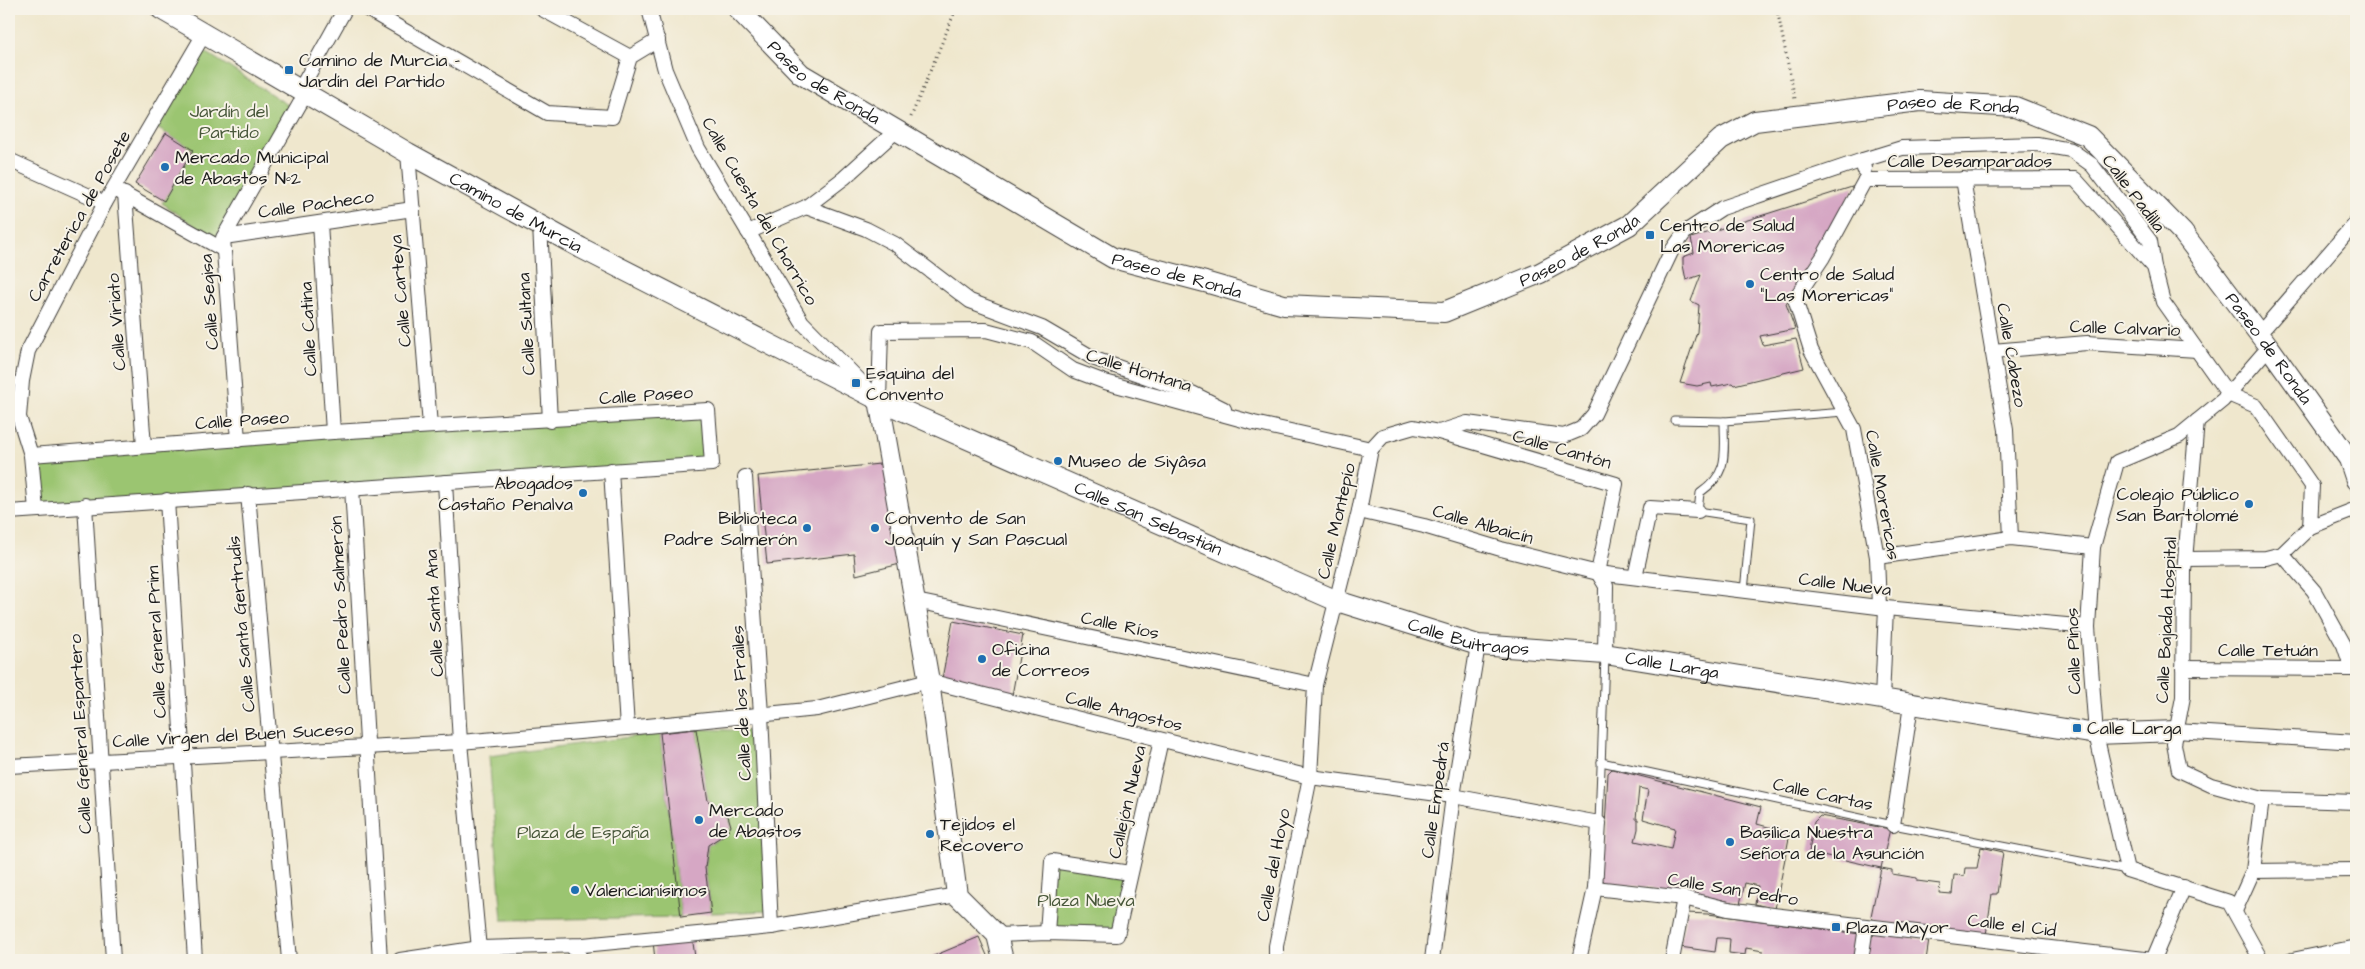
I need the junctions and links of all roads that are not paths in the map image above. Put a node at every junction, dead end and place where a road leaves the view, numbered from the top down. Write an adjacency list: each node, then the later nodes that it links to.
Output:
1 (161, 9): 7 (main road, Camino de Murcia)
2 (344, 9): 10 (street, Calle Segisa)
3 (367, 9): 9 (street)
4 (542, 9): 9 (street)
5 (738, 9): 11 (main road, Paseo de Ronda)
6 (648, 11): 8 (street, Calle Cuesta del Chorrico)
7 (204, 34): 10 (main road, Camino de Murcia); 18 (street, Carreterica de Posete)
8 (658, 40): 9 (street); 25 (street, Calle Cuesta del Chorrico)
9 (630, 57)
10 (303, 91): 12 (main road, Camino de Murcia); 26 (street, Calle Segisa)
11 (900, 132): 20 (street); 28 (main road, Paseo de Ronda)
12 (408, 153): 21 (street, Calle Carteya); 24 (main road, Camino de Murcia)
13 (9, 160): 19 (street)
14 (1863, 160): 17 (street); 27 (street, Calle Padilla); 42 (street, Calle Padilla)
15 (1963, 179): 16 (street, Calle Desamparados); 17 (street, Calle Desamparados); 30 (street, Calle Cabezo)
16 (2075, 179): 27 (street, Calle Calvario)
17 (1865, 180): 33 (street, Calle Morericas)
18 (119, 191): 19 (street, Carreterica de Posete); 26 (street); 44 (street, Calle Viriato)
19 (105, 203): 34 (street, Carreterica de Posete)
20 (806, 206): 25 (street); 39 (street)
21 (413, 209): 22 (street, Calle Pacheco); 40 (street, Calle Carteya)
22 (320, 222): 26 (street, Calle Pacheco); 41 (street, Calle Catina)
23 (2356, 222): 28 (street)
24 (540, 225): 32 (main road, Camino de Murcia); 36 (street, Calle Sultana)
25 (748, 232): 32 (street, Calle Cuesta del Chorrico)
26 (224, 244): 43 (street, Calle Segisa)
27 (2154, 266): 29 (street, Calle Calvario)
28 (2264, 340): 31 (street); 49 (main road, Paseo de Ronda)
29 (2197, 350): 30 (street, Calle Calvario); 31 (street, Calle Calvario)
30 (1992, 351): 61 (street, Calle Cabezo)
31 (2228, 394): 38 (street); 60 (street)
32 (879, 400): 39 (street, Calle Hontana); 69 (main road); 70 (main road, Calle San Sebastián)
33 (1845, 412): 37 (lane); 64 (street, Calle Morericas)
34 (14, 417): 46 (street, Carreterica de Posete)
35 (1674, 420): 37 (lane)
36 (550, 421): 40 (street, Calle Paseo); 47 (street, Calle Paseo)
37 (1724, 421): 58 (lane)
38 (2198, 421): 62 (street, Calle Pinos); 65 (street, Calle Bajada Hospital)
39 (1254, 423): 45 (street, Calle Hontana)
40 (430, 426): 41 (street, Calle Paseo)
41 (333, 432): 43 (street, Calle Paseo)
42 (1439, 432): 45 (street); 66 (street, Calle Cantón)
43 (238, 440): 44 (street, Calle Paseo)
44 (144, 446): 46 (street, Calle Paseo)
45 (1371, 449): 57 (street, Calle Montepío)
46 (31, 455): 56 (street)
47 (610, 470): 50 (street, Calle Paseo); 81 (street)
48 (745, 477): 80 (street, Calle de los Frailes)
49 (2356, 480)
50 (445, 482): 51 (street, Calle Paseo); 85 (street, Calle Santa Ana)
51 (352, 488): 52 (street, Calle Paseo); 87 (street, Calle Pedro Salmerón)
52 (248, 494): 53 (street, Calle Paseo); 88 (street, Calle Santa Gertrudis)
53 (166, 500): 54 (street, Calle Paseo); 89 (street, Calle General Prim)
54 (85, 505): 56 (street, Calle Paseo); 90 (street, Calle General Espartero)
55 (2356, 509): 60 (street)
56 (36, 510): 59 (street, Calle Paseo)
57 (1359, 511): 66 (street, Calle Albaicín); 70 (street, Calle Montepío)
58 (1698, 511): 67 (street); 68 (lane)
59 (9, 512)
60 (2310, 527): 63 (street)
61 (2012, 538): 62 (street); 64 (street)
62 (2093, 547): 72 (street, Calle Pinos)
63 (2282, 554): 65 (street); 75 (street, Calle Tetuán)
64 (1877, 557): 71 (street, Calle Morericas)
65 (2186, 559): 75 (street, Calle Bajada Hospital)
66 (1598, 573): 67 (street, Calle Nueva); 74 (street)
67 (1635, 577): 68 (street, Calle Nueva)
68 (1744, 591): 71 (street, Calle Nueva)
69 (916, 601): 76 (main road); 77 (street, Calle Ríos)
70 (1337, 601): 73 (main road, Calle Buitragos); 77 (street, Calle Montepío)
71 (1883, 608): 72 (street, Calle Nueva); 78 (street, Calle Morericas)
72 (2088, 627): 83 (street, Calle Pinos)
73 (1478, 645): 74 (main road, Calle Buitragos); 94 (street, Calle Empedrá)
74 (1605, 654): 78 (main road, Calle Larga); 91 (lane)
75 (2183, 668): 82 (street, Calle Bajada Hospital)
76 (929, 681): 80 (street); 84 (street, Calle Angostos); 105 (main road)
77 (1315, 685): 93 (street, Calle del Hoyo)
78 (1882, 700): 79 (main road, Calle Larga)
79 (1911, 705): 83 (main road, Calle Larga); 98 (street)
80 (761, 714): 81 (street); 108 (street, Calle de los Frailes)
81 (627, 728): 85 (street)
82 (2176, 731): 83 (main road, Calle Larga); 86 (street); 95 (street, Calle Bajada Hospital)
83 (2096, 734): 99 (street, Calle Pinos)
84 (1161, 740): 93 (street, Calle Angostos); 102 (street, Callejón Nueva)
85 (460, 742): 87 (street, Calle Virgen del Buen Suceso); 114 (street)
86 (2356, 742)
87 (367, 746): 88 (street, Calle Virgen del Buen Suceso); 118 (street, Calle Pedro Salmerón)
88 (271, 752): 89 (street, Calle Virgen del Buen Suceso); 117 (street, Calle Santa Gertrudis)
89 (181, 757): 90 (street, Calle Virgen del Buen Suceso); 116 (street, Calle General Prim)
90 (101, 761): 92 (street, Calle Virgen del Buen Suceso); 115 (street, Calle General Espartero)
91 (1601, 762): 97 (lane); 98 (lane, Calle Cartas)
92 (9, 766)
93 (1310, 778): 94 (street, Calle Angostos); 122 (street, Calle del Hoyo)
94 (1453, 796): 97 (street, Calle Angostos); 123 (street, Calle Empedrá)
95 (2262, 799): 96 (street); 101 (street)
96 (2356, 802)
97 (1599, 824): 104 (street)
98 (1893, 825): 99 (lane, Calle Cartas)
99 (2127, 870): 103 (street)
100 (2356, 870): 101 (street)
101 (2253, 871): 107 (street)
102 (1130, 873): 110 (street, Callejón Nueva); 110 (street)
103 (2184, 887): 107 (street); 127 (street)
104 (1595, 888): 106 (street, Calle San Pedro); 124 (street)
105 (957, 894): 108 (street); 111 (main road)
106 (1684, 898): 109 (street, Calle San Pedro); 125 (street)
107 (2235, 911): 128 (street)
108 (771, 927): 112 (street)
109 (1866, 927): 126 (street); 127 (street, Calle el Cid)
110 (1047, 933): 111 (street)
111 (997, 935): 121 (main road)
112 (572, 946): 114 (street); 120 (street)
113 (2356, 947): 129 (street)
114 (480, 954): 119 (street)
115 (113, 960)
116 (195, 960)
117 (289, 960)
118 (380, 960)
119 (400, 960)
120 (582, 960)
121 (1004, 960)
122 (1276, 960)
123 (1432, 960)
124 (1579, 960)
125 (1672, 960)
126 (1861, 960)
127 (2153, 960)
128 (2261, 960)
129 (2292, 960)

